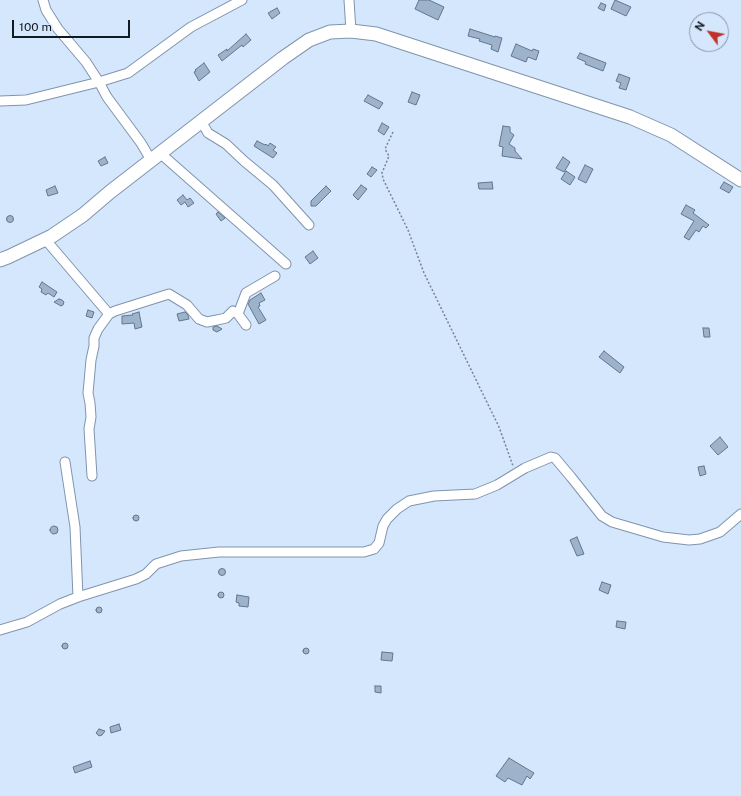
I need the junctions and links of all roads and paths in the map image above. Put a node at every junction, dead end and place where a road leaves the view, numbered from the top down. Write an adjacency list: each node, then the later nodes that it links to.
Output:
1 (43, 0): 5 (street)
2 (242, 0): 5 (street)
3 (349, 0): 4 (street)
4 (351, 31): 7 (street); 10 (street)
5 (99, 82): 6 (street); 9 (street)
6 (0, 100)
7 (201, 121): 9 (street); 11 (street)
8 (393, 132): 20 (path)
9 (155, 157): 12 (street); 14 (street)
10 (741, 180)
11 (309, 225)
12 (45, 239): 13 (street); 16 (street)
13 (0, 260)
14 (286, 264)
15 (275, 276): 17 (street)
16 (109, 314): 17 (street); 21 (street)
17 (238, 314): 18 (street)
18 (246, 325)
19 (65, 462): 23 (street)
20 (515, 473): 22 (street); 23 (street)
21 (92, 476)
22 (741, 514)
23 (78, 597): 24 (street)
24 (0, 630)

